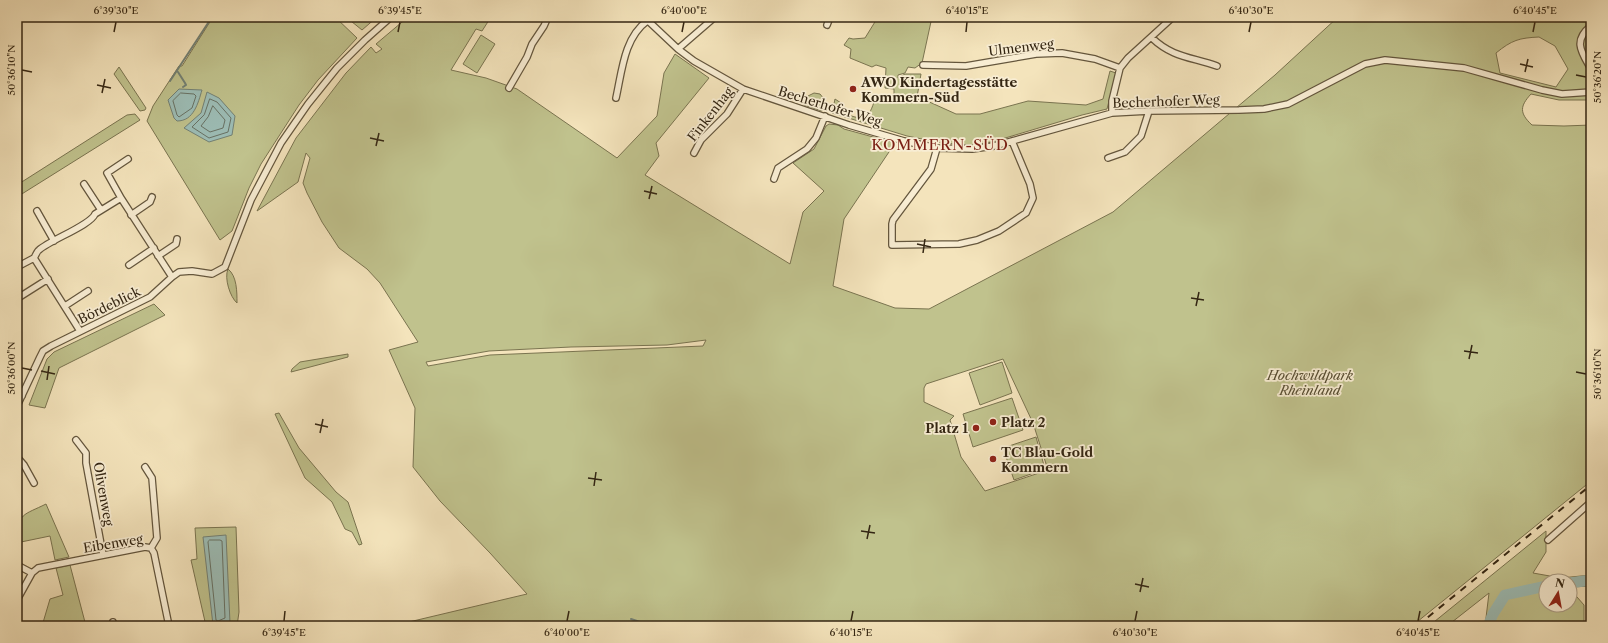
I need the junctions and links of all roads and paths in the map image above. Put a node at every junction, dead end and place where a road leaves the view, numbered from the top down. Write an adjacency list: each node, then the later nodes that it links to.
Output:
1 (391, 17): 41 (street, Bördeblick)
2 (548, 17): 15 (street)
3 (715, 17): 10 (street)
4 (830, 17): 7 (street)
5 (1173, 17): 9 (street)
6 (646, 19): 10 (street, Becherhofer Weg); 18 (street)
7 (826, 25)
8 (1591, 26): 14 (street)
9 (1152, 38): 12 (street); 13 (street)
10 (678, 50): 16 (street, Becherhofer Weg)
11 (923, 65): 13 (street, Ulmenweg)
12 (1218, 66)
13 (1120, 68): 20 (street)
14 (1591, 69)
15 (509, 88)
16 (743, 89): 21 (street, Becherhofer Weg); 24 (street, Finkenhag)
17 (1591, 92): 19 (street, Becherhofer Weg)
18 (616, 98)
19 (1149, 111): 20 (street, Becherhofer Weg); 25 (street)
20 (1112, 113): 22 (street, Becherhofer Weg)
21 (825, 116): 23 (street, Becherhofer Weg); 27 (street)
22 (1012, 141): 23 (street, Becherhofer Weg); 23 (street)
23 (938, 148)
24 (694, 153)
25 (1108, 158)
26 (128, 159): 30 (street)
27 (774, 179)
28 (84, 184): 31 (street)
29 (152, 197): 33 (street)
30 (121, 198): 31 (street); 33 (street)
31 (101, 210): 35 (street)
32 (37, 211): 35 (street)
33 (131, 215): 36 (street)
34 (177, 239): 37 (street)
35 (54, 241): 38 (street)
36 (154, 248): 37 (street); 39 (street)
37 (158, 256): 41 (street)
38 (34, 258): 40 (street); 42 (street)
39 (129, 265)
40 (17, 267)
41 (172, 277): 46 (street, Bördeblick)
42 (48, 279): 44 (street); 45 (street)
43 (88, 291): 45 (street)
44 (18, 298)
45 (65, 306): 46 (street)
46 (80, 331): 47 (street, Bördeblick)
47 (20, 395): 48 (street, Bördeblick)
48 (17, 406)
49 (76, 440): 56 (street, Olivenweg)
50 (17, 457): 52 (street)
51 (145, 467): 55 (street)
52 (34, 483)
53 (1591, 502): 54 (street)
54 (1548, 540)
55 (151, 548): 56 (street, Eibenweg); 60 (street, Eibenweg)
56 (103, 555): 58 (street, Eibenweg)
57 (17, 565): 58 (street)
58 (32, 573): 59 (street)
59 (17, 600)
60 (169, 626)

